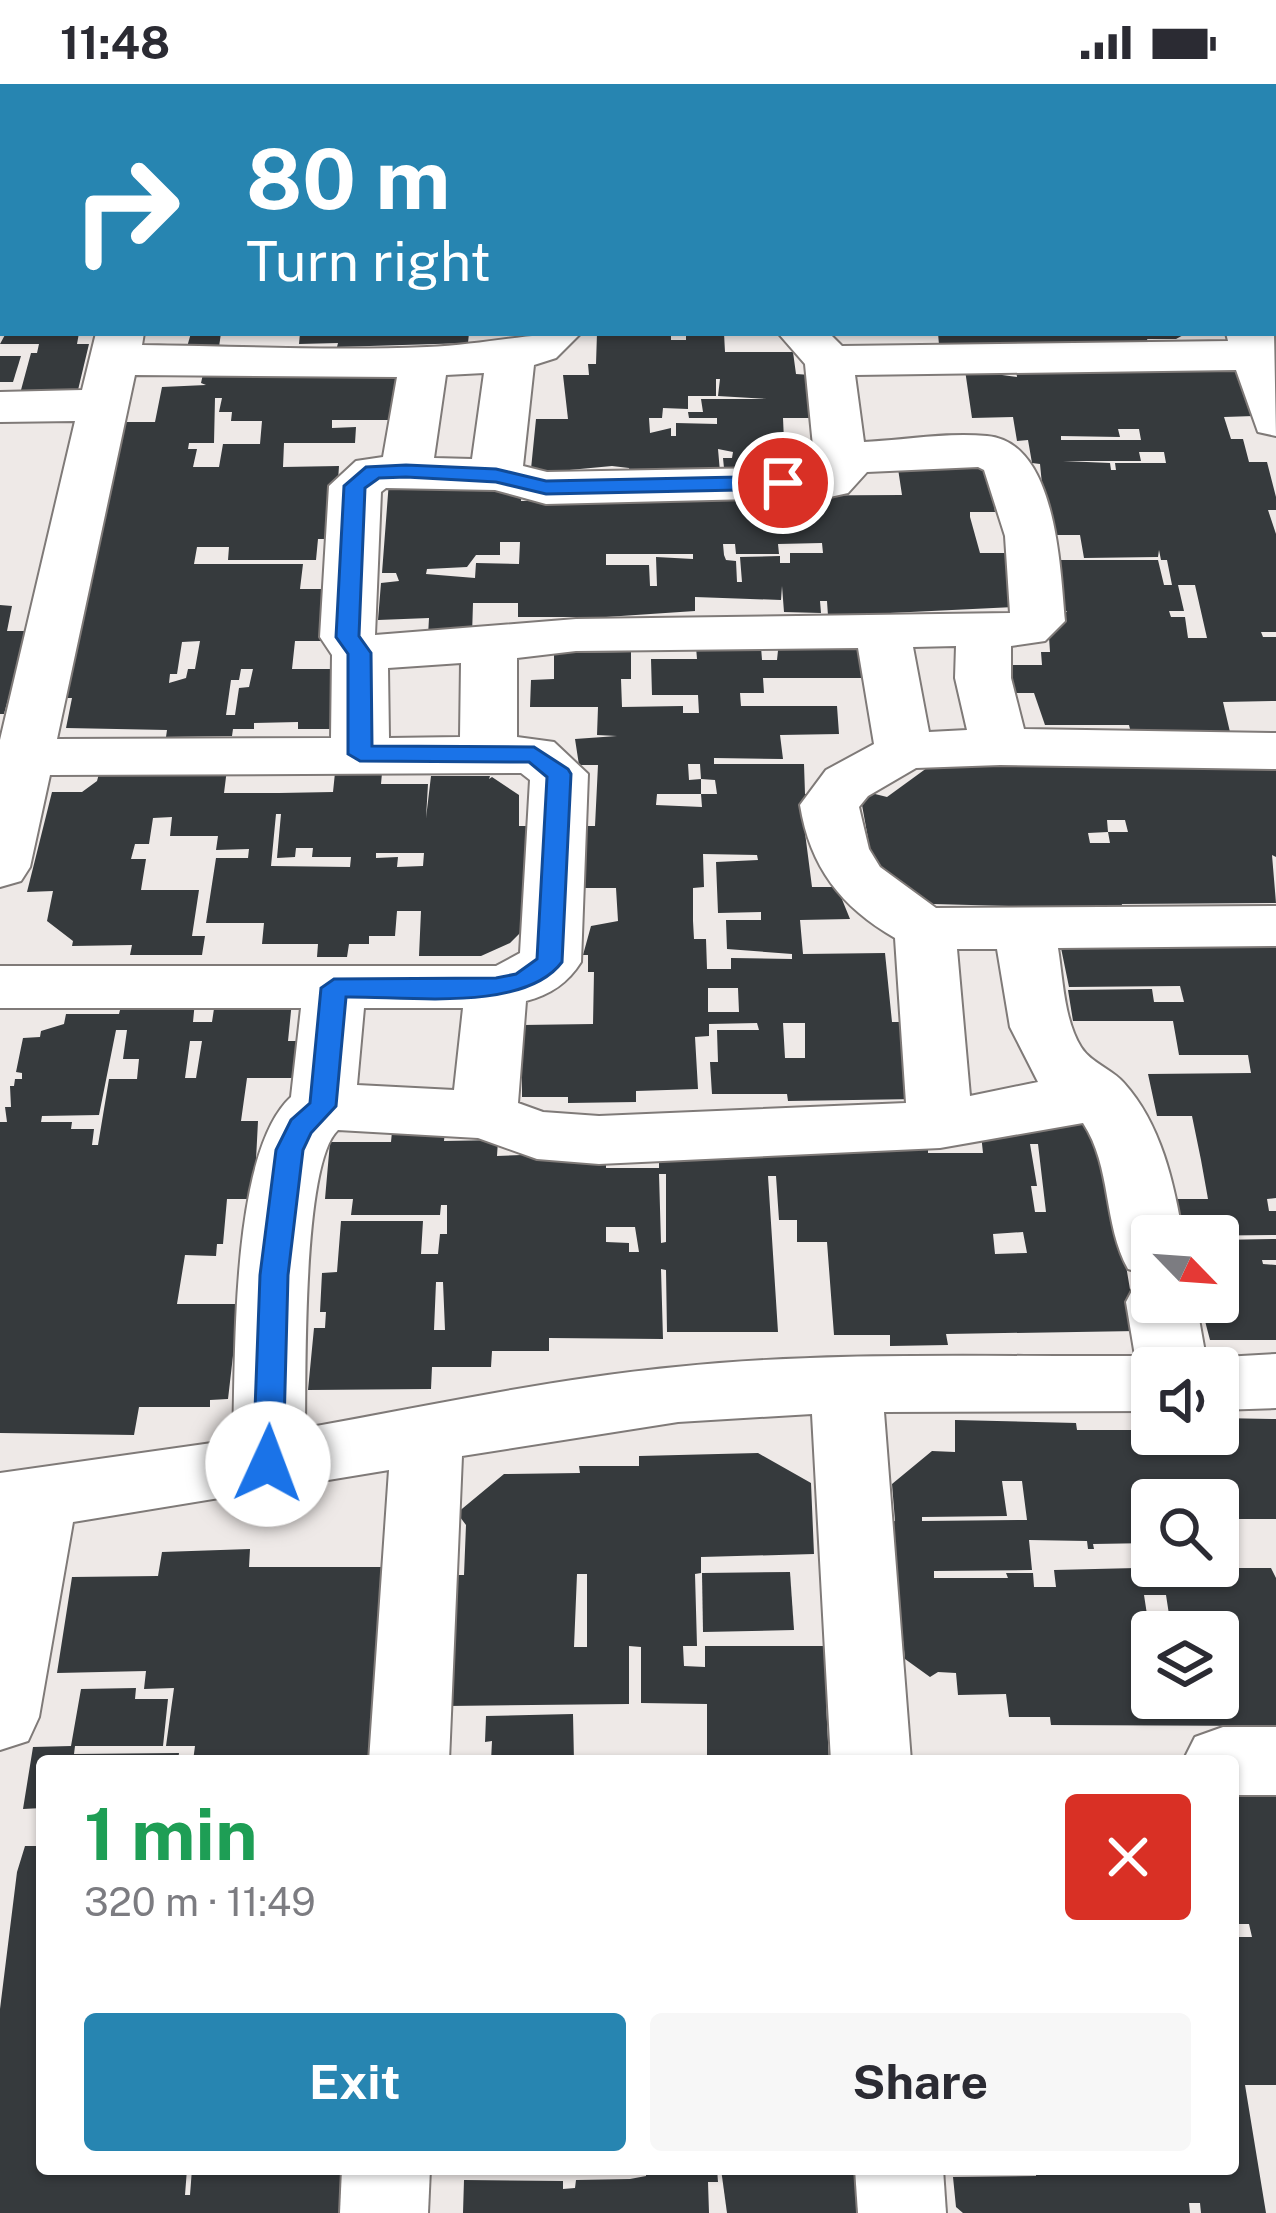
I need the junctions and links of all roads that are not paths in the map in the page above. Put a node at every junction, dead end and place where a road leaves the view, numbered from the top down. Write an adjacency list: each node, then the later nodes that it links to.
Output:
1 (553, 336): 4 (street)
2 (1254, 344): 5 (street); 9 (street)
3 (816, 347): 5 (street); 11 (street)
4 (511, 357): 6 (street); 13 (street)
5 (941, 361): 10 (street)
6 (424, 362): 7 (street); 12 (street)
7 (112, 366): 8 (street); 23 (street)
8 (0, 407)
9 (1276, 421)
10 (956, 452): 11 (street); 14 (street)
11 (841, 458): 13 (street)
12 (406, 471): 13 (street); 17 (street)
13 (496, 476)
14 (984, 630): 15 (street); 18 (street)
15 (884, 632): 16 (street); 19 (street)
16 (489, 645): 17 (street); 22 (street)
17 (360, 653): 21 (street)
18 (1000, 747): 19 (street); 20 (street)
19 (904, 751): 26 (street)
20 (1276, 751)
21 (360, 754): 22 (street); 23 (street)
22 (488, 754): 29 (street)
23 (25, 757): 24 (street)
24 (0, 865)
25 (1276, 926): 27 (street)
26 (925, 929): 27 (street); 34 (street)
27 (1024, 929): 31 (street)
28 (0, 987): 30 (street)
29 (496, 987): 30 (street); 33 (street)
30 (334, 988): 32 (street)
31 (1101, 1099): 34 (street); 35 (street)
32 (323, 1106): 33 (street); 41 (street)
33 (484, 1115): 34 (street)
34 (940, 1124)
35 (1146, 1215)
36 (1239, 1382): 37 (street)
37 (1276, 1382)
38 (1131, 1383): 39 (street)
39 (846, 1385): 40 (street); 45 (street)
40 (427, 1438): 41 (street); 44 (street)
41 (268, 1464): 42 (street)
42 (20, 1500): 43 (street)
43 (0, 1717)
44 (409, 1755)
45 (871, 1755)
46 (1276, 1760): 47 (street)
47 (1239, 1761)
48 (386, 2175): 50 (street)
49 (899, 2175): 51 (street)
50 (384, 2213)
51 (902, 2213)

